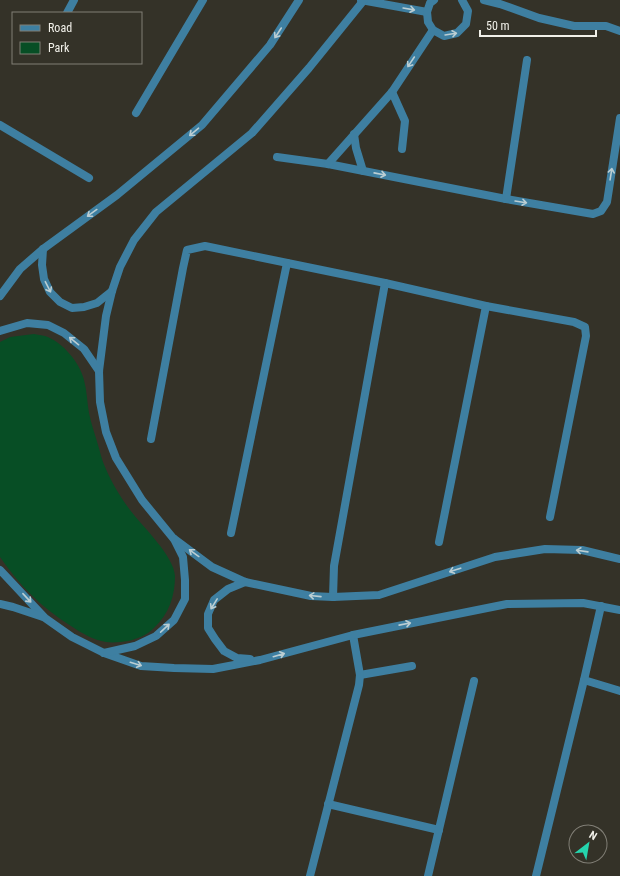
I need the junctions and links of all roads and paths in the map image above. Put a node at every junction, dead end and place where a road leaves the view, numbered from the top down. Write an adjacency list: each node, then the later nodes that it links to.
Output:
1 (74, 0): 8 (street)
2 (203, 0): 14 (street)
3 (299, 0): 24 (street, one-way to 24)
4 (363, 0): 9 (street, one-way to 9); 27 (street)
5 (434, 0): 9 (street)
6 (462, 0): 10 (street, one-way to 6)
7 (484, 0): 11 (street)
8 (68, 12)
9 (427, 12): 10 (street)
10 (433, 30): 13 (street, one-way to 13)
11 (620, 31)
12 (527, 60): 23 (street)
13 (392, 92): 17 (street); 18 (street)
14 (136, 113)
15 (620, 118): 23 (street, one-way to 15)
16 (0, 125): 22 (street)
17 (354, 134): 20 (street); 21 (street)
18 (402, 149)
19 (277, 157): 20 (street)
20 (328, 164): 21 (street)
21 (363, 170): 23 (street, one-way to 23)
22 (90, 178)
23 (506, 199)
24 (43, 249): 27 (street, one-way to 27); 28 (street)
25 (287, 263): 26 (street); 32 (street); 34 (street)
26 (385, 283): 29 (street); 40 (street)
27 (112, 291): 31 (street)
28 (0, 296)
29 (486, 306): 33 (street); 36 (street)
30 (0, 331): 31 (street, one-way to 30)
31 (99, 371): 35 (street)
32 (151, 439)
33 (550, 517)
34 (231, 533)
35 (173, 538): 39 (street, one-way to 35); 46 (street, one-way to 35)
36 (439, 542)
37 (620, 559): 40 (street, one-way to 40)
38 (0, 570): 44 (street, one-way to 44)
39 (245, 582): 40 (street, one-way to 39); 47 (street, one-way to 47)
40 (333, 597)
41 (0, 604): 44 (street)
42 (601, 606): 43 (street); 45 (street, one-way to 42); 50 (street)
43 (620, 610)
44 (45, 618): 46 (street)
45 (352, 635): 47 (street, one-way to 45); 49 (street)
46 (104, 653): 47 (street, one-way to 47)
47 (260, 660)
48 (412, 666): 49 (street)
49 (360, 676): 53 (street)
50 (584, 680): 52 (street); 57 (street)
51 (474, 681): 54 (street)
52 (620, 691)
53 (328, 804): 54 (street); 55 (street)
54 (439, 830): 56 (street)
55 (310, 876)
56 (428, 876)
57 (536, 876)

